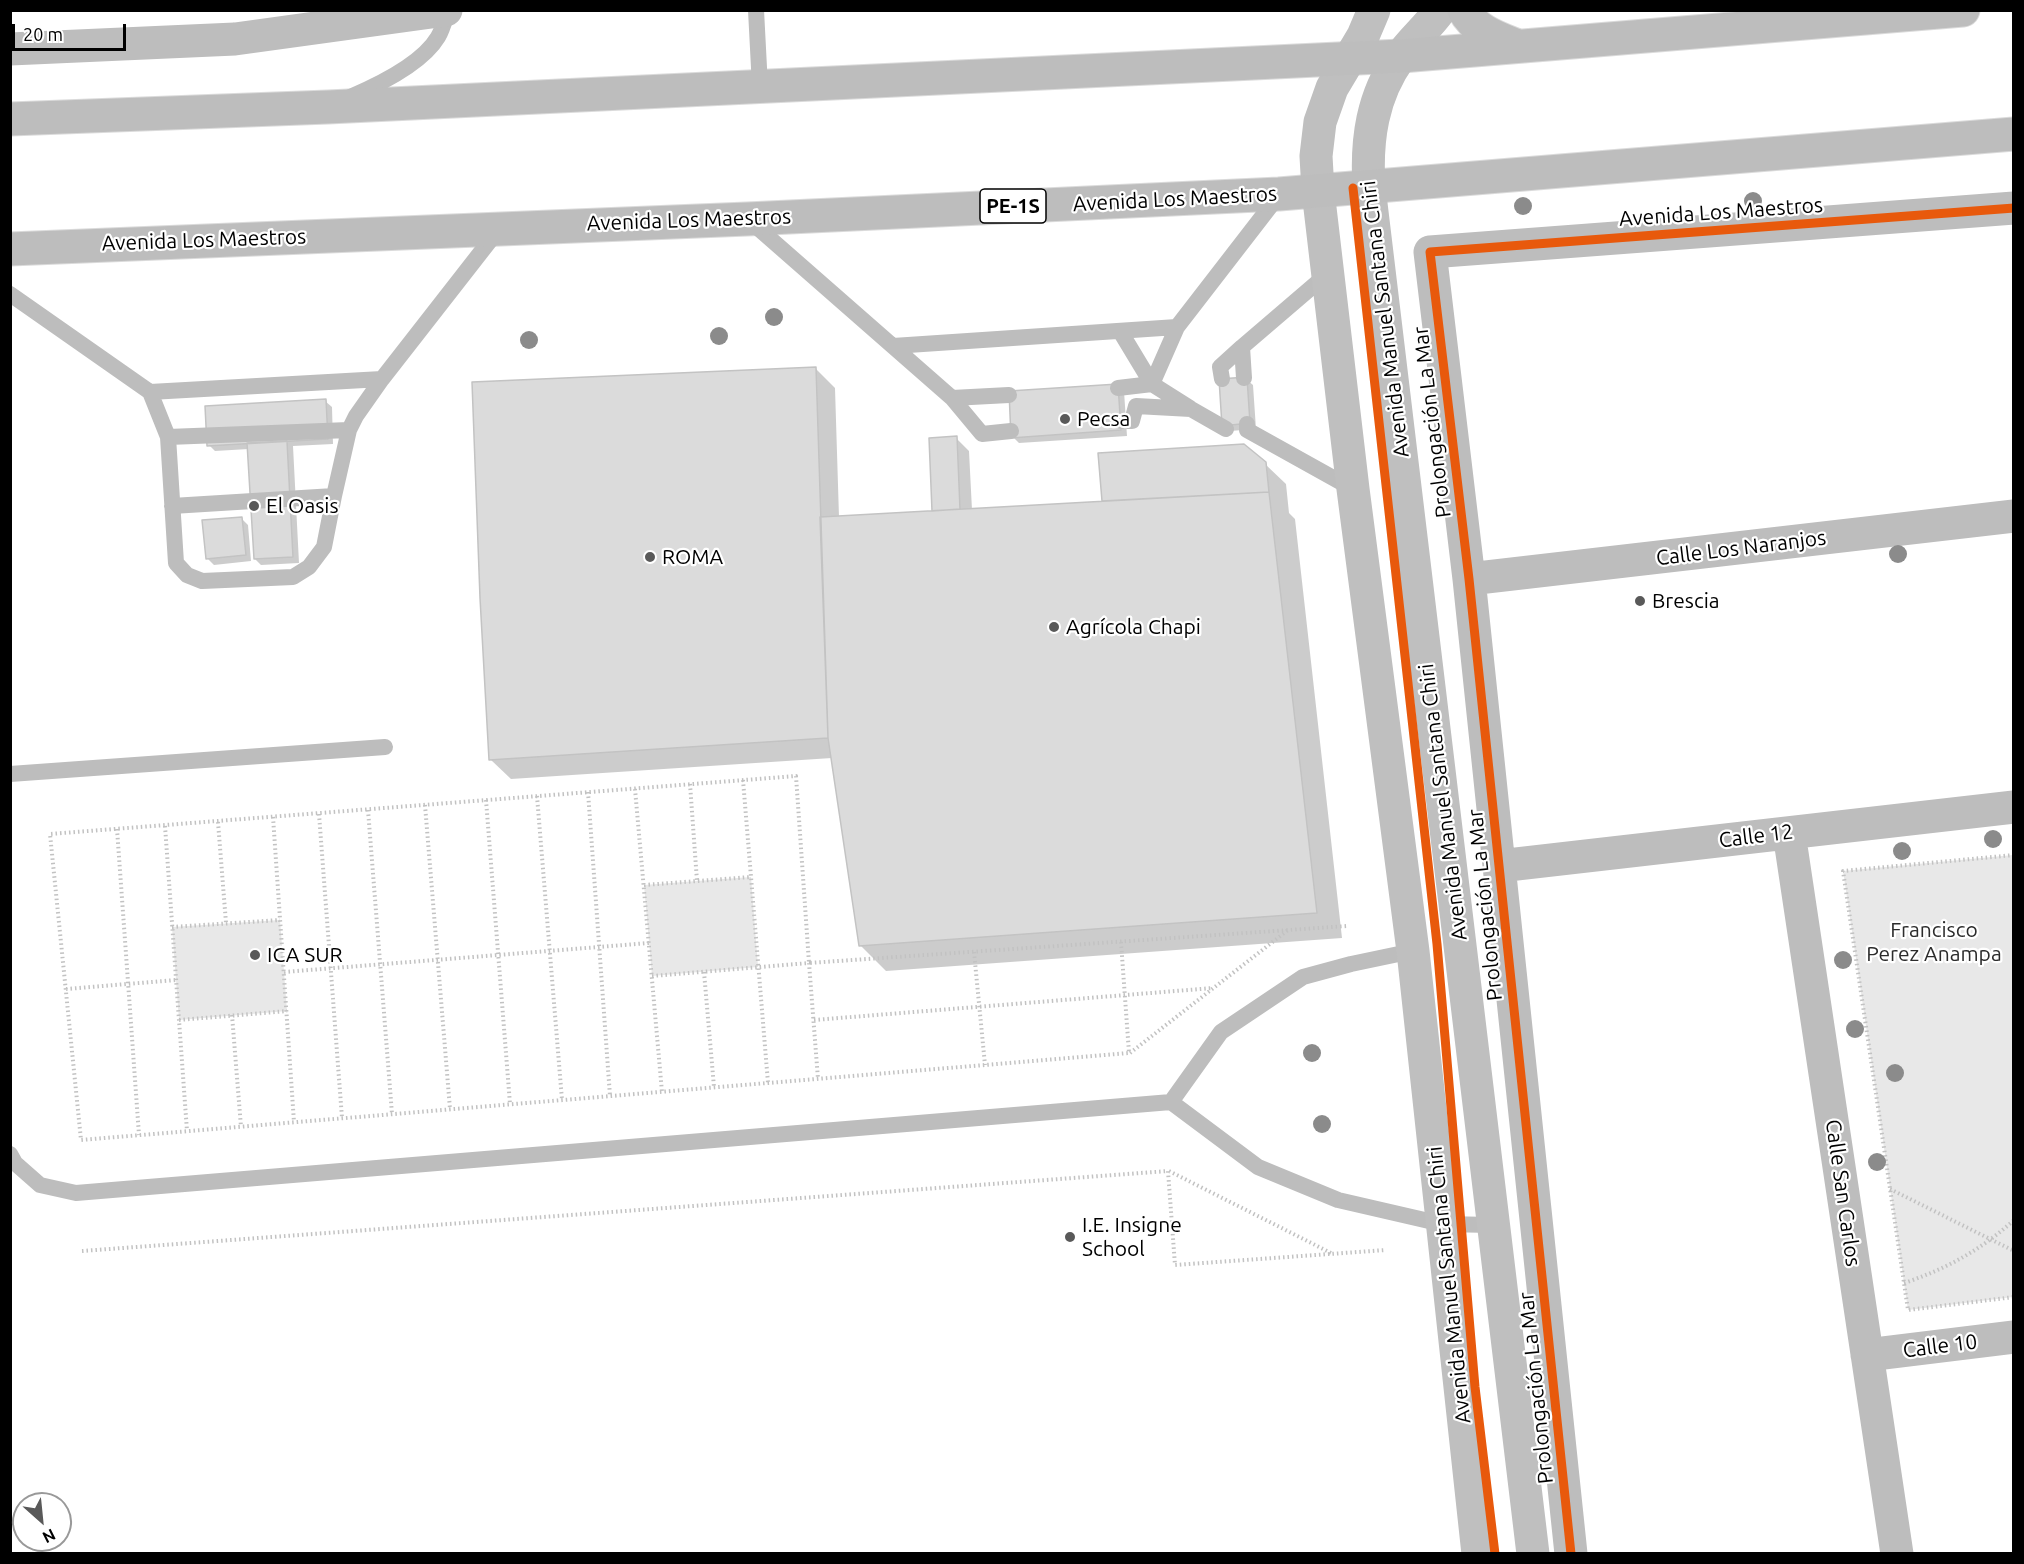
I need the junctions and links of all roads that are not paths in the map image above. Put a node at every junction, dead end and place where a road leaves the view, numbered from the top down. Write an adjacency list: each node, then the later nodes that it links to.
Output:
1 (447, 10): 9 (main road); 13 (lane)
2 (756, 10): 12 (lane)
3 (1374, 10): 11 (street, Avenida Manuel Santana Chiri)
4 (1440, 10): 10 (street, Avenida Manuel Santana Chiri)
5 (1464, 10): 8 (main road)
6 (1963, 10): 7 (main road)
7 (1786, 18): 8 (main road)
8 (1520, 46): 10 (main road)
9 (10, 49)
10 (1401, 56): 11 (main road); 16 (street, Avenida Manuel Santana Chiri)
11 (1349, 58): 12 (main road); 17 (street, Avenida Manuel Santana Chiri)
12 (760, 87): 13 (main road)
13 (328, 107): 14 (main road)
14 (10, 120)
15 (2013, 134): 16 (main road, Avenida Los Maestros / PE-1S)
16 (1369, 187): 17 (main road, Avenida Los Maestros / PE-1S); 58 (street, Avenida Manuel Santana Chiri)
17 (1318, 191): 18 (main road, Avenida Los Maestros / PE-1S); 24 (street, Avenida Manuel Santana Chiri)
18 (1280, 194): 20 (main road, Avenida Los Maestros / PE-1S); 26 (lane)
19 (2013, 207): 23 (main road, Avenida Los Maestros)
20 (747, 219): 21 (main road, Avenida Los Maestros / PE-1S); 28 (lane)
21 (500, 228): 22 (main road, Avenida Los Maestros / PE-1S); 31 (lane)
22 (10, 249)
23 (1430, 252): 48 (main road, Prolongación La Mar)
24 (1326, 275): 29 (lane); 44 (street, Avenida Manuel Santana Chiri)
25 (10, 294): 35 (lane)
26 (1177, 327): 27 (lane); 33 (lane)
27 (1119, 331): 28 (lane); 33 (lane)
28 (893, 346): 37 (lane)
29 (1242, 347): 30 (lane); 32 (lane)
30 (1244, 378)
31 (382, 379): 35 (lane); 41 (lane)
32 (1222, 379)
33 (1152, 384): 34 (lane); 38 (lane); 39 (lane)
34 (1118, 388)
35 (150, 392): 43 (lane)
36 (1009, 395): 37 (lane)
37 (952, 398): 42 (lane)
38 (1136, 406): 39 (lane); 40 (lane)
39 (1191, 409): 44 (lane)
40 (1120, 421)
41 (349, 430): 43 (lane); 45 (lane)
42 (1011, 431)
43 (168, 437): 46 (lane)
44 (1353, 489): 54 (street, Avenida Manuel Santana Chiri)
45 (334, 496): 46 (lane); 46 (lane)
46 (172, 506)
47 (2013, 516): 48 (main road, Calle Los Naranjos)
48 (1469, 579): 53 (main road, Prolongación La Mar)
49 (385, 747): 50 (lane)
50 (10, 774)
51 (2013, 807): 52 (main road, Calle 12)
52 (1789, 833): 53 (main road, Calle 12); 60 (main road, Calle San Carlos)
53 (1499, 866): 63 (main road, Prolongación La Mar)
54 (1413, 951): 55 (lane); 57 (street, Avenida Manuel Santana Chiri)
55 (1171, 1102): 56 (lane); 57 (lane)
56 (10, 1154)
57 (1443, 1224): 58 (lane); 61 (street, Avenida Manuel Santana Chiri)
58 (1494, 1225): 62 (street, Avenida Manuel Santana Chiri)
59 (2013, 1337): 60 (main road, Calle 10)
60 (1867, 1355): 64 (main road, Calle San Carlos)
61 (1478, 1554)
62 (1533, 1554)
63 (1571, 1554)
64 (1897, 1554)

